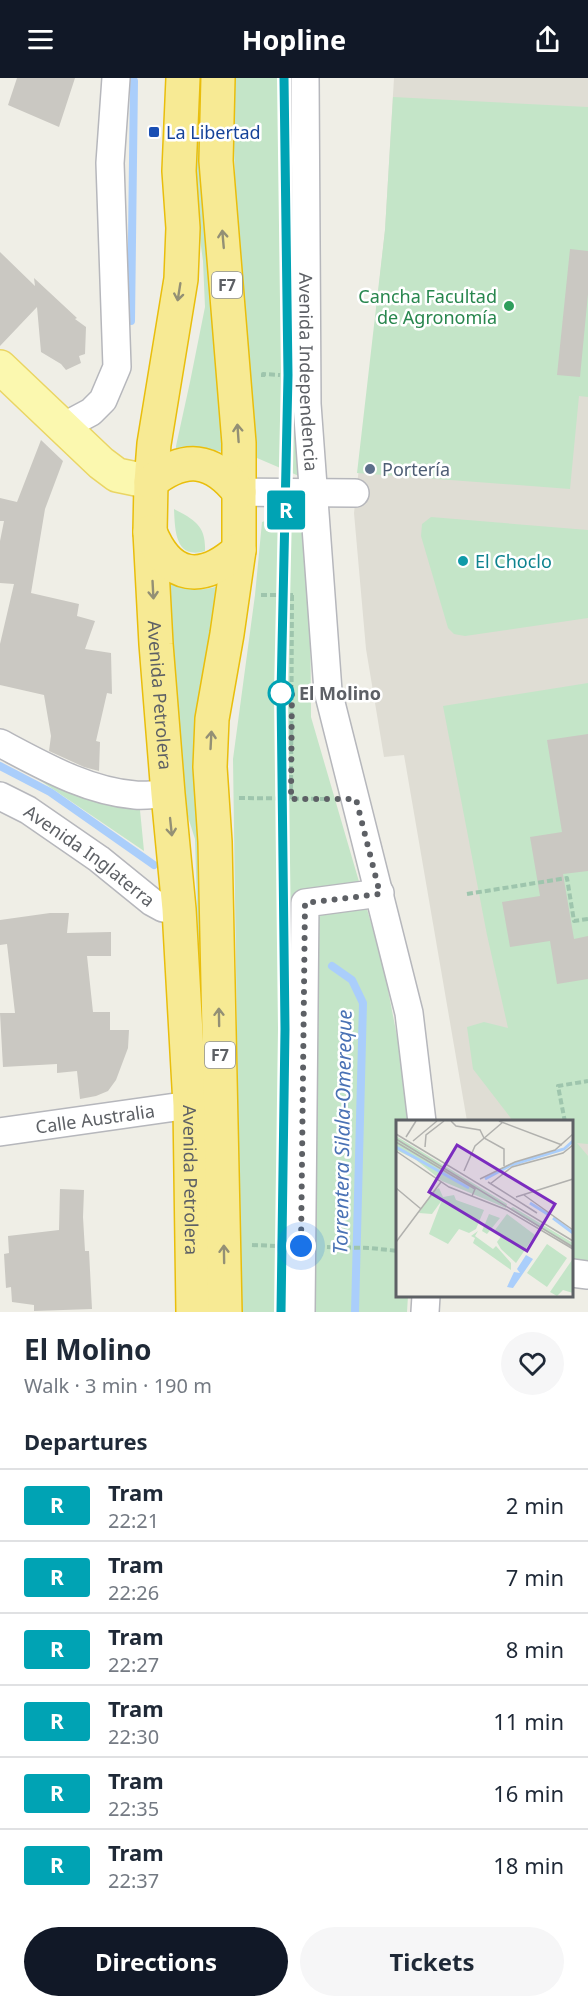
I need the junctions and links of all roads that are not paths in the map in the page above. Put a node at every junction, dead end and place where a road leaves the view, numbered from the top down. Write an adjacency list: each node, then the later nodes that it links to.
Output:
1 (116, 78): 6 (street)
2 (183, 78): 7 (highway, Avenida Petrolera / F7, one-way to 7)
3 (218, 78): 8 (highway, Avenida Petrolera / F7, one-way to 3)
4 (305, 78): 9 (street, Avenida Independencia)
5 (0, 367): 6 (main road)
6 (63, 427): 7 (main road)
7 (151, 482): 8 (highway); 11 (highway, Avenida Petrolera / F7)
8 (238, 492): 9 (street); 12 (highway, Avenida Petrolera / F7)
9 (312, 493): 10 (street); 16 (street, Avenida Independencia)
10 (355, 493)
11 (150, 532): 12 (highway); 14 (highway, Avenida Petrolera / F7, one-way to 14)
12 (239, 550): 25 (highway, Avenida Petrolera / F7, one-way to 12)
13 (0, 743): 14 (street)
14 (168, 794): 17 (highway, Avenida Petrolera / F7, one-way to 17)
15 (0, 796): 17 (street, Avenida Inglaterra)
16 (380, 894): 19 (street, Avenida Independencia); 26 (street)
17 (179, 909): 18 (highway, Avenida Petrolera / F7)
18 (190, 1105): 20 (street, Calle Australia); 24 (highway, Avenida Petrolera / F7)
19 (422, 1120)
20 (0, 1132)
21 (573, 1273): 22 (street)
22 (588, 1275)
23 (426, 1297): 27 (street)
24 (193, 1312)
25 (225, 1312)
26 (301, 1312)
27 (425, 1312)

